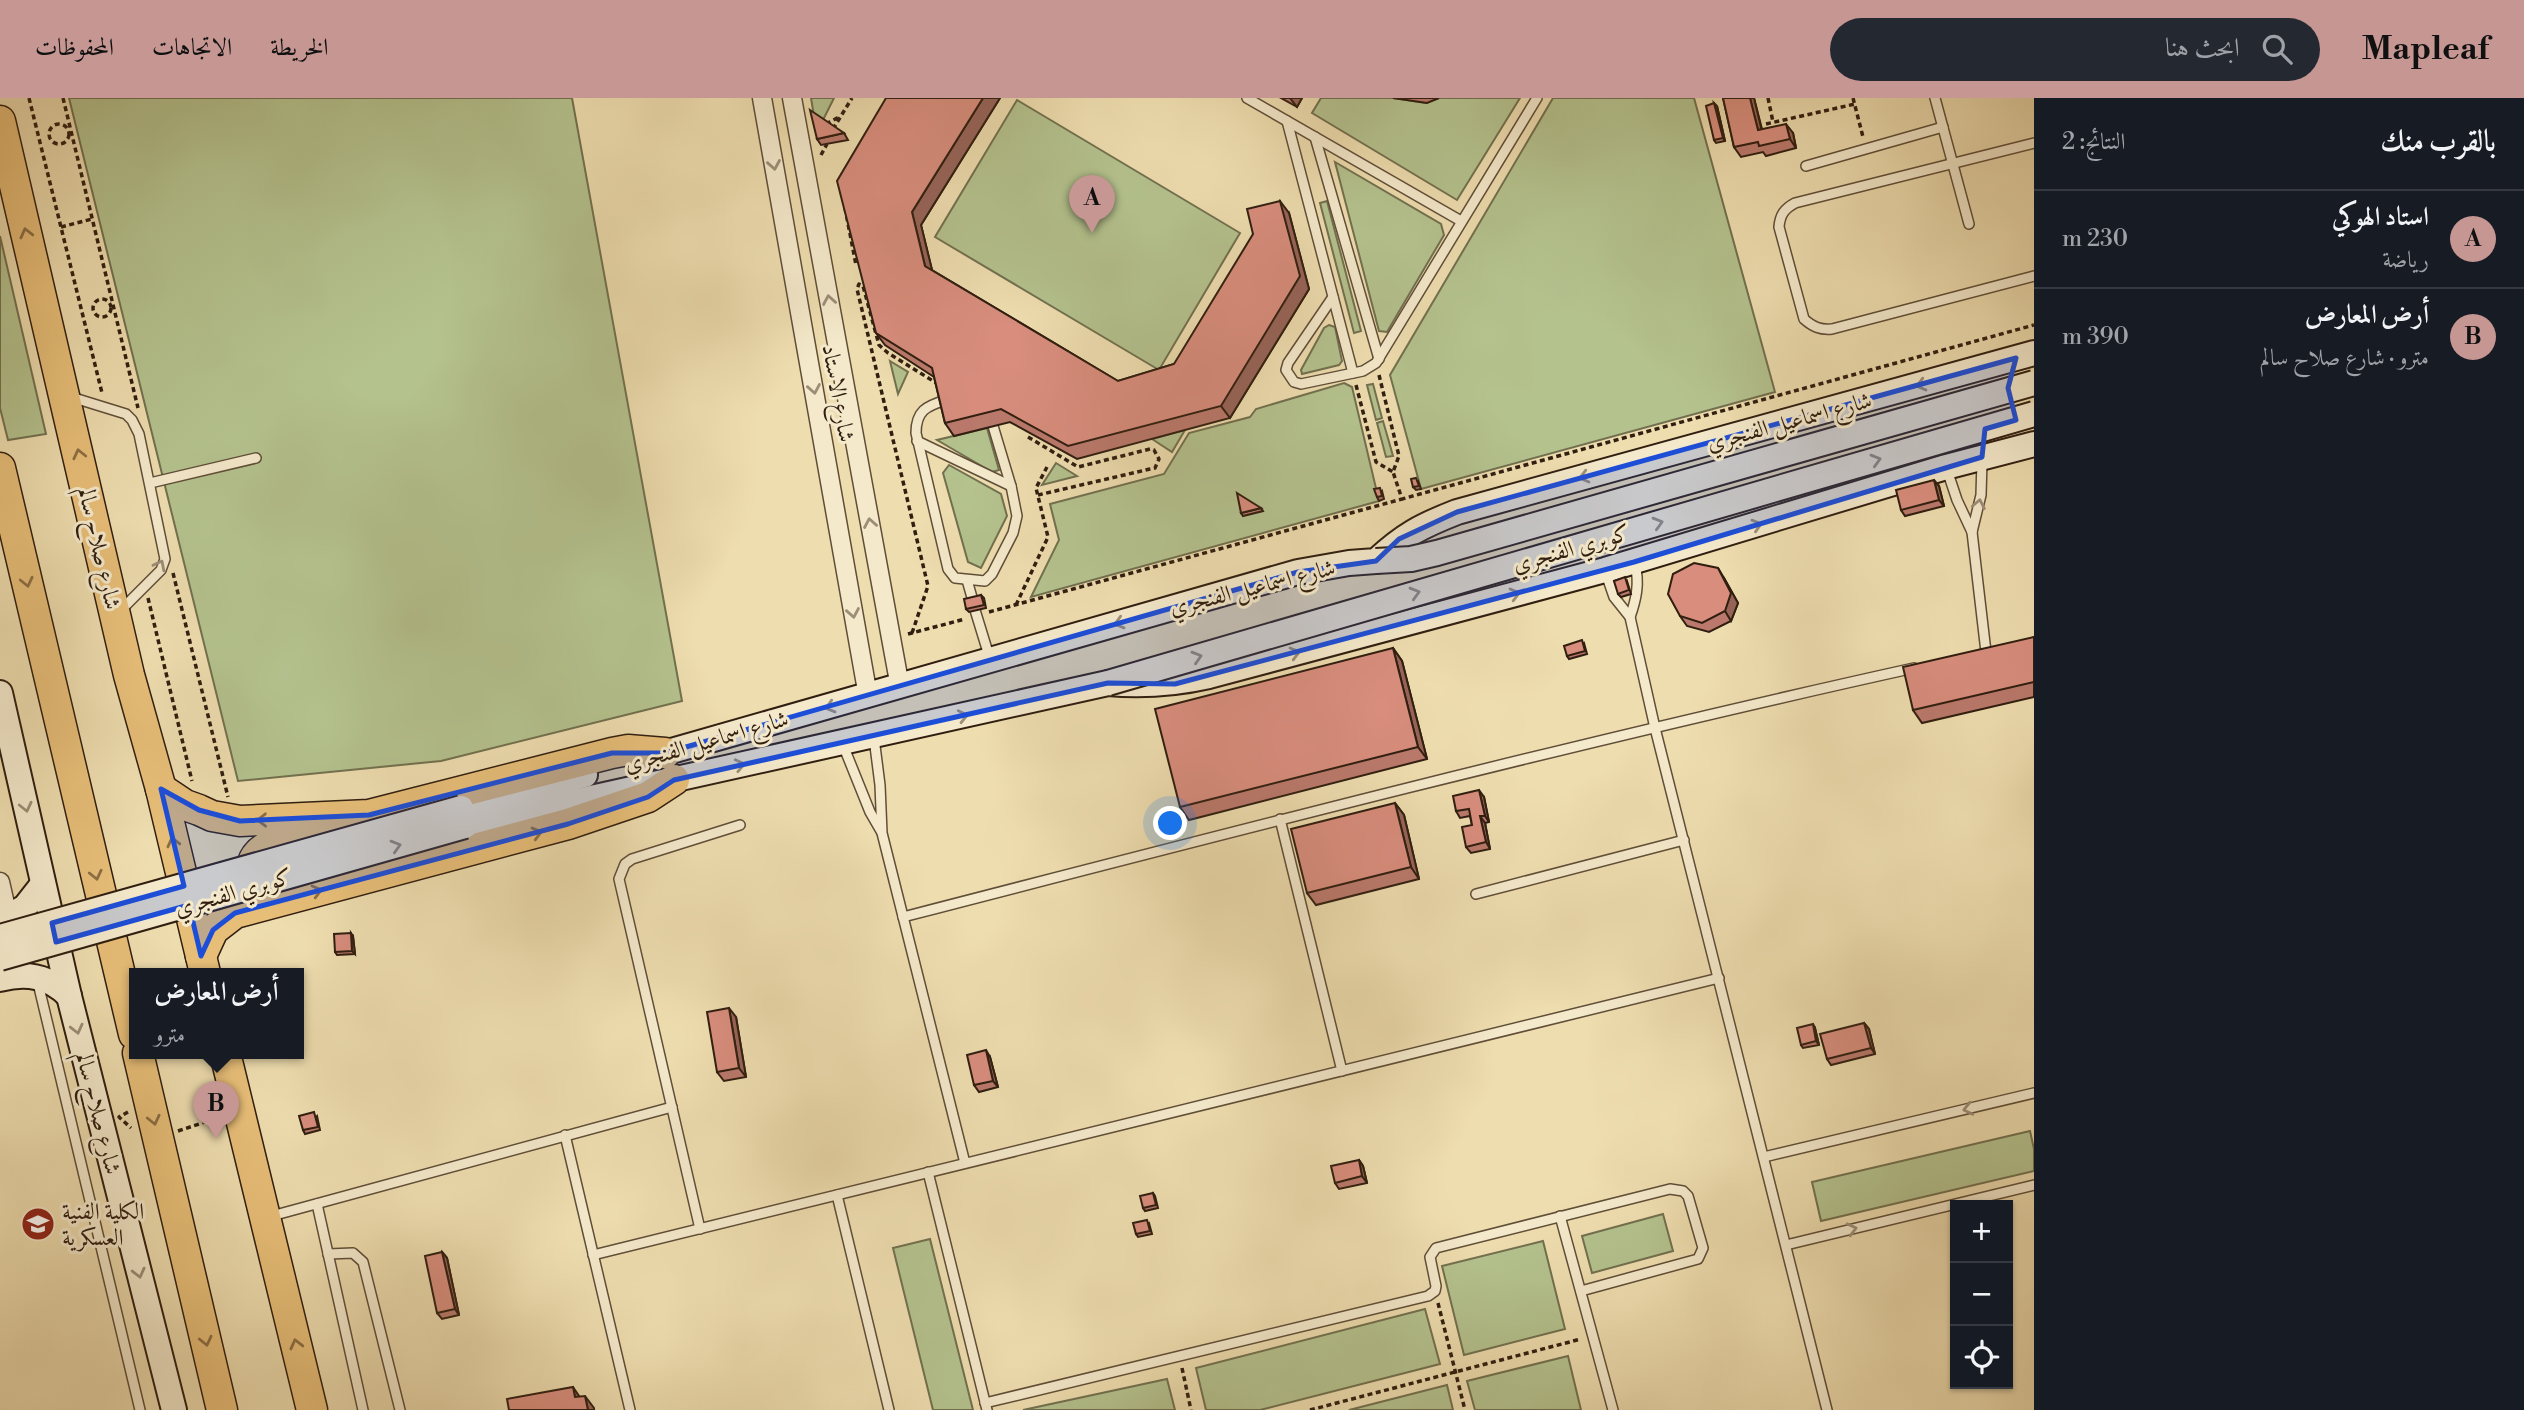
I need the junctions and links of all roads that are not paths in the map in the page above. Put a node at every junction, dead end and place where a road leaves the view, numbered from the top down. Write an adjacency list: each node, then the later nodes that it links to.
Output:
1 (762, 98): 50 (street, شارع الاستاد, one-way to 50)
2 (792, 98): 48 (street, شارع الاستاد, one-way to 2)
3 (1247, 98): 7 (lane)
4 (1537, 98): 13 (lane)
5 (1934, 98): 8 (lane)
6 (0, 121): 22 (highway, شارع صلاح سالم, one-way to 6)
7 (1287, 121): 9 (lane); 16 (lane)
8 (1942, 127): 11 (lane); 12 (lane)
9 (1315, 137): 13 (lane); 18 (lane)
10 (2034, 143): 11 (lane)
11 (1952, 163): 14 (lane); 15 (lane)
12 (1806, 166)
13 (1461, 221): 18 (lane)
14 (1969, 224)
15 (2034, 276)
16 (1333, 297): 19 (lane); 19 (lane)
17 (2025, 355): 20 (main road, شارع اسماعيل الفنجري); 27 (main road)
18 (1379, 359): 19 (lane)
19 (1353, 373)
20 (1960, 374): 28 (main road); 36 (main road, شارع اسماعيل الفنجري, one-way to 36)
21 (2034, 383): 36 (main road, كوبري الفنجري, bridge)
22 (66, 395): 32 (lane); 40 (highway, شارع صلاح سالم, one-way to 22)
23 (946, 400): 26 (lane)
24 (2034, 414): 47 (main road, كوبري الفنجري, one-way to 24, bridge)
25 (993, 426): 33 (lane)
26 (917, 441): 33 (lane); 39 (lane)
27 (2034, 443): 28 (main road, شارع اسماعيل الفنجري)
28 (1982, 457): 30 (main road, شارع اسماعيل الفنجري); 35 (lane, one-way to 28)
29 (256, 458): 32 (lane)
30 (1947, 467): 35 (lane); 37 (main road, شارع اسماعيل الفنجري, one-way to 30)
31 (3, 480): 34 (highway); 74 (highway, one-way to 74)
32 (150, 484): 40 (lane, one-way to 32)
33 (1011, 486): 39 (lane)
34 (0, 532)
35 (1972, 532): 43 (lane)
36 (1376, 561): 45 (main road, شارع اسماعيل الفنجري, one-way to 45)
37 (1634, 562): 38 (main road, شارع اسماعيل الفنجري); 41 (lane)
38 (1605, 570): 41 (lane); 47 (main road, شارع اسماعيل الفنجري, one-way to 38)
39 (967, 580): 45 (lane)
40 (115, 616): 55 (highway, شارع صلاح سالم)
41 (1630, 617): 51 (lane)
42 (1998, 648): 43 (lane)
43 (1986, 652): 44 (lane)
44 (1973, 654)
45 (990, 659): 48 (main road, شارع اسماعيل الفنجري)
46 (1921, 666): 51 (lane)
47 (1108, 683): 52 (main road, شارع اسماعيل الفنجري, one-way to 47)
48 (900, 687): 50 (main road, شارع اسماعيل الفنجري)
49 (0, 693): 63 (main road, شارع صلاح سالم, one-way to 63)
50 (868, 696): 54 (main road, شارع اسماعيل الفنجري, one-way to 54)
51 (1655, 728): 58 (lane); 61 (lane)
52 (874, 736): 53 (main road, شارع اسماعيل الفنجري); 60 (lane)
53 (842, 744): 54 (main road, شارع اسماعيل الفنجري, one-way to 53); 60 (lane)
54 (669, 766): 56 (highway); 57 (main road, شارع اسماعيل الفنجري); 65 (highway, one-way to 54)
55 (161, 789): 56 (highway, one-way to 55); 69 (highway, شارع صلاح سالم, one-way to 55)
56 (369, 815): 65 (highway)
57 (463, 817): 67 (main road, كوبري الفنجري, bridge); 68 (main road, كوبري الفنجري, one-way to 57, bridge)
58 (1280, 820): 66 (lane); 77 (lane)
59 (740, 825): 79 (lane)
60 (882, 833): 66 (lane)
61 (1684, 840): 64 (lane); 71 (lane)
62 (0, 882): 67 (street)
63 (43, 884): 67 (main road); 73 (main road, شارع صلاح سالم)
64 (1476, 894)
65 (274, 902): 69 (highway)
66 (904, 917): 82 (lane)
67 (3, 925)
68 (0, 958)
69 (203, 964)
70 (37, 976): 72 (main road); 73 (main road); 95 (lane)
71 (1720, 978): 77 (lane); 81 (lane)
72 (0, 979)
73 (69, 996): 96 (main road, شارع صلاح سالم, one-way to 96)
74 (129, 1013)
75 (139, 1059): 97 (highway, one-way to 97)
76 (226, 1059): 88 (highway)
77 (1342, 1070): 82 (lane)
78 (2034, 1093): 81 (lane, one-way to 81)
79 (672, 1107): 80 (lane); 89 (lane)
80 (565, 1135): 86 (lane); 92 (lane)
81 (1764, 1157): 90 (lane)
82 (965, 1163): 83 (lane)
83 (928, 1172): 85 (lane); 94 (lane)
84 (2034, 1185): 90 (lane, one-way to 84)
85 (837, 1195): 89 (lane); 102 (lane)
86 (317, 1204): 88 (lane); 91 (lane)
87 (1560, 1216): 93 (lane); 93 (lane); 94 (lane)
88 (265, 1218): 98 (highway, one-way to 88)
89 (699, 1228): 92 (lane)
90 (1786, 1245): 104 (lane)
91 (328, 1254): 99 (lane); 100 (lane)
92 (593, 1255): 101 (lane)
93 (1581, 1292): 103 (lane)
94 (986, 1406)
95 (140, 1410)
96 (174, 1410)
97 (222, 1410)
98 (312, 1410)
99 (363, 1410)
100 (400, 1410)
101 (630, 1410)
102 (889, 1410)
103 (1613, 1410)
104 (1827, 1410)

